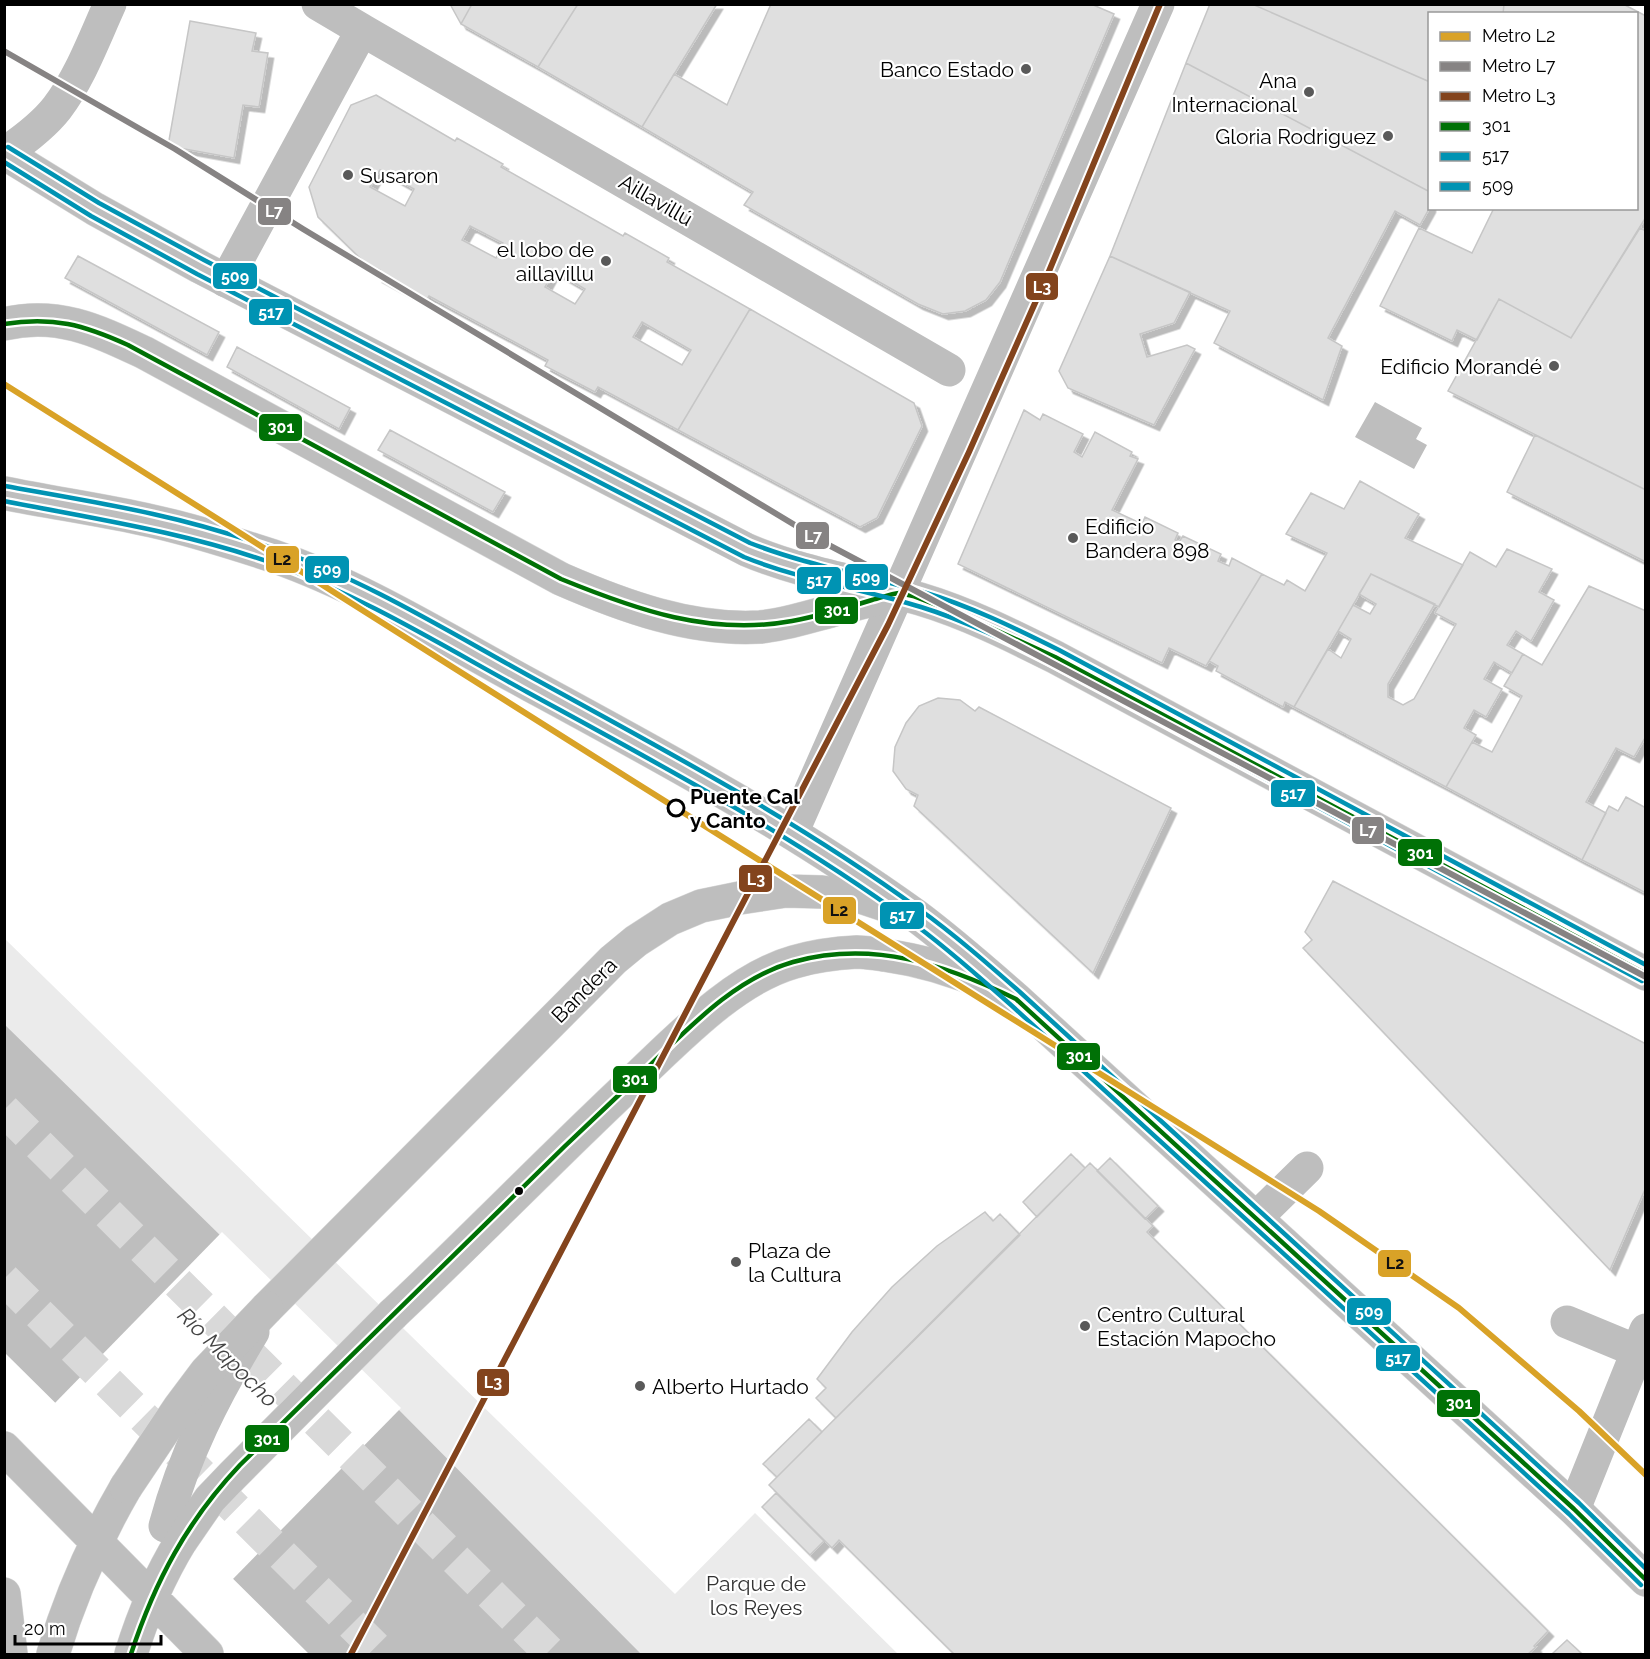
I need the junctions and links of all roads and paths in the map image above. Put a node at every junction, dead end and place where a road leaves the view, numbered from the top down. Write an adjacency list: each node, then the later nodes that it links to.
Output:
1 (110, 4): 5 (main road)
2 (318, 4): 4 (main road, Aillavillú)
3 (1158, 4): 10 (main road)
4 (362, 30): 6 (main road); 8 (main road, Aillavillú)
5 (5, 153): 6 (main road)
6 (226, 281): 10 (main road)
7 (4, 324): 10 (main road)
8 (950, 370)
9 (4, 494): 11 (main road)
10 (899, 593): 11 (main road); 13 (main road)
11 (792, 833): 12 (main road)
12 (916, 916): 14 (main road); 17 (main road, Bandera)
13 (1646, 974)
14 (1016, 999): 16 (main road); 22 (main road, bridge)
15 (1307, 1168): 16 (main road)
16 (1256, 1218): 21 (main road)
17 (267, 1308): 22 (main road, bridge); 23 (main road, bridge)
18 (1568, 1322): 19 (main road)
19 (1641, 1340): 21 (main road)
20 (4, 1448): 23 (main road)
21 (1574, 1509): 24 (main road)
22 (173, 1534): 26 (main road)
23 (96, 1540): 26 (main road); 28 (main road)
24 (1646, 1580)
25 (4, 1594): 27 (main road)
26 (152, 1597): 29 (main road); 30 (main road)
27 (11, 1654)
28 (53, 1654)
29 (131, 1654)
30 (207, 1654)

